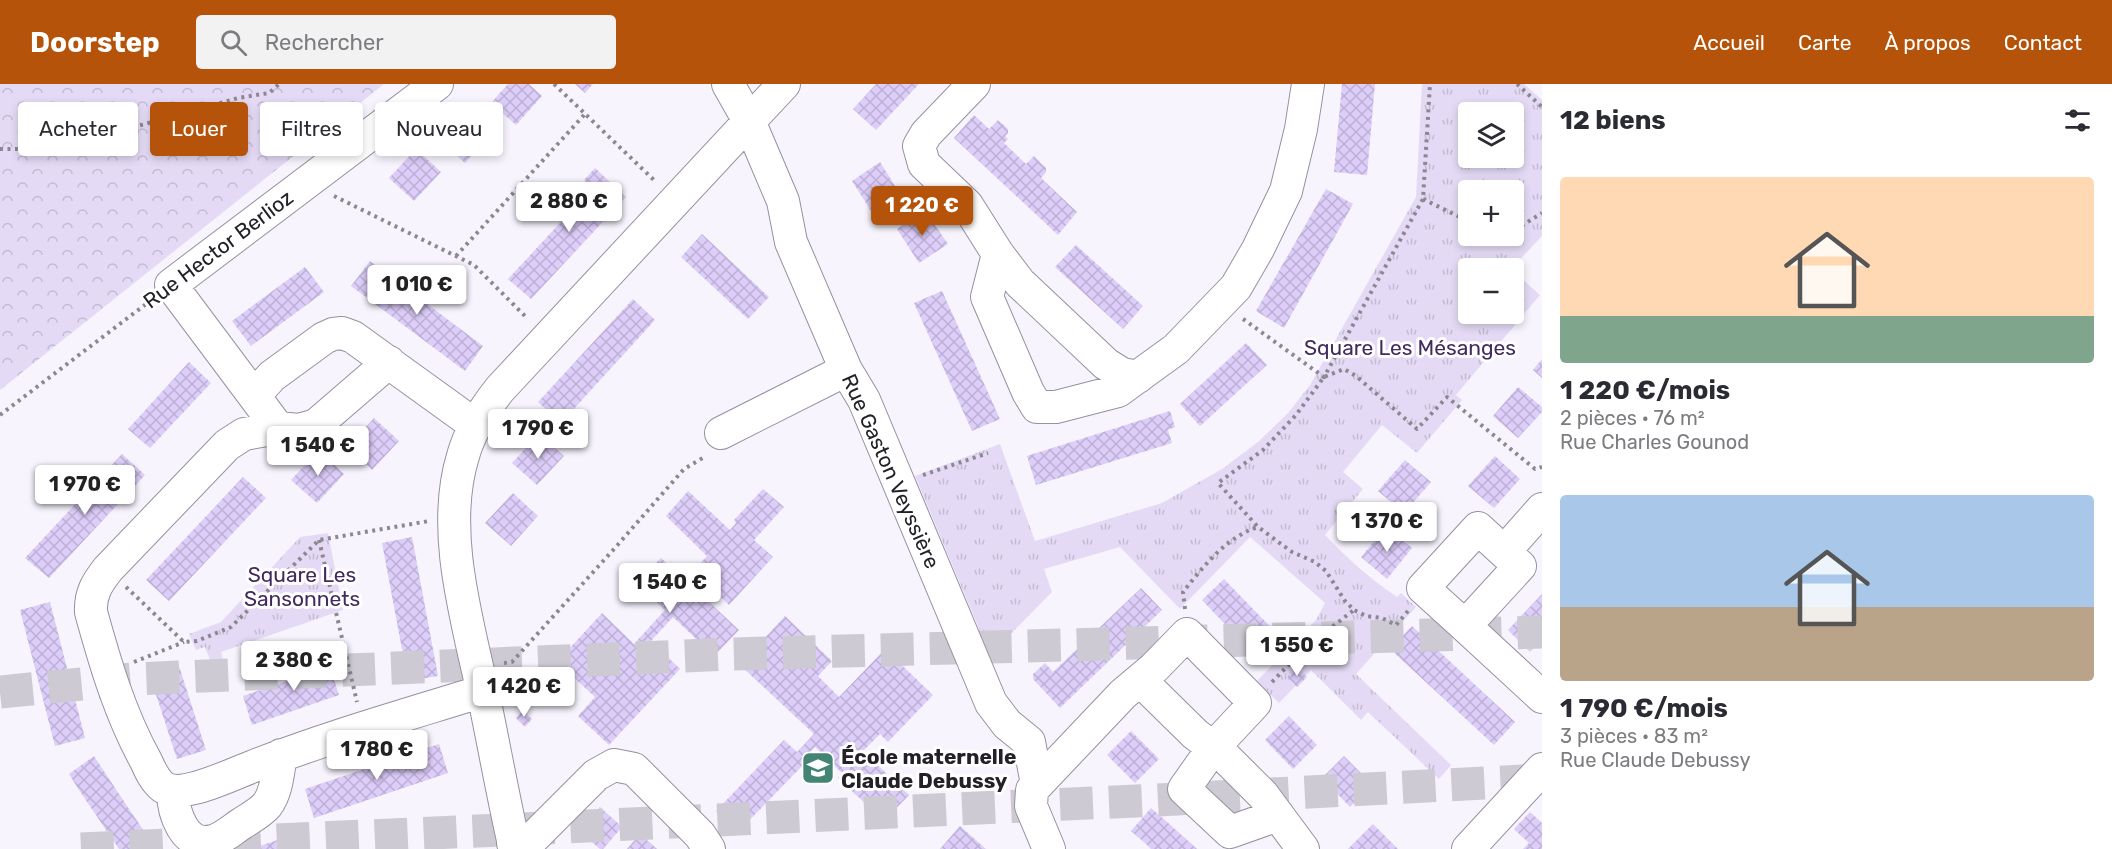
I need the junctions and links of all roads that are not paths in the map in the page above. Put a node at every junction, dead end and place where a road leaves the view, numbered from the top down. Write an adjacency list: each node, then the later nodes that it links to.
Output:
1 (437, 84): 11 (street, Rue Hector Berlioz)
2 (728, 84): 6 (street, Rue Gaston Veyssière)
3 (784, 84): 6 (street)
4 (974, 84): 7 (street)
5 (1308, 84): 10 (street)
6 (749, 122): 9 (street, Rue Gaston Veyssière); 12 (street)
7 (998, 254): 10 (street); 10 (street)
8 (389, 362): 11 (street); 12 (street); 13 (street)
9 (846, 370): 14 (street); 24 (street, Rue Gaston Veyssière)
10 (1138, 377)
11 (254, 396): 13 (street)
12 (475, 425): 18 (street)
13 (278, 428): 25 (street)
14 (721, 433)
15 (1542, 509): 16 (street)
16 (1504, 552): 17 (street); 17 (street)
17 (1466, 626): 20 (street)
18 (480, 679): 22 (street); 27 (street)
19 (1140, 680): 21 (street); 21 (street); 24 (street)
20 (1542, 697)
21 (1213, 748): 26 (street); 26 (street)
22 (281, 755): 25 (street); 25 (street)
23 (1542, 769): 31 (street)
24 (1037, 784): 29 (street, Rue Gaston Veyssière)
25 (173, 791)
26 (1278, 816): 30 (street)
27 (514, 846): 28 (street)
28 (709, 849)
29 (1049, 849)
30 (1303, 849)
31 (1468, 849)

